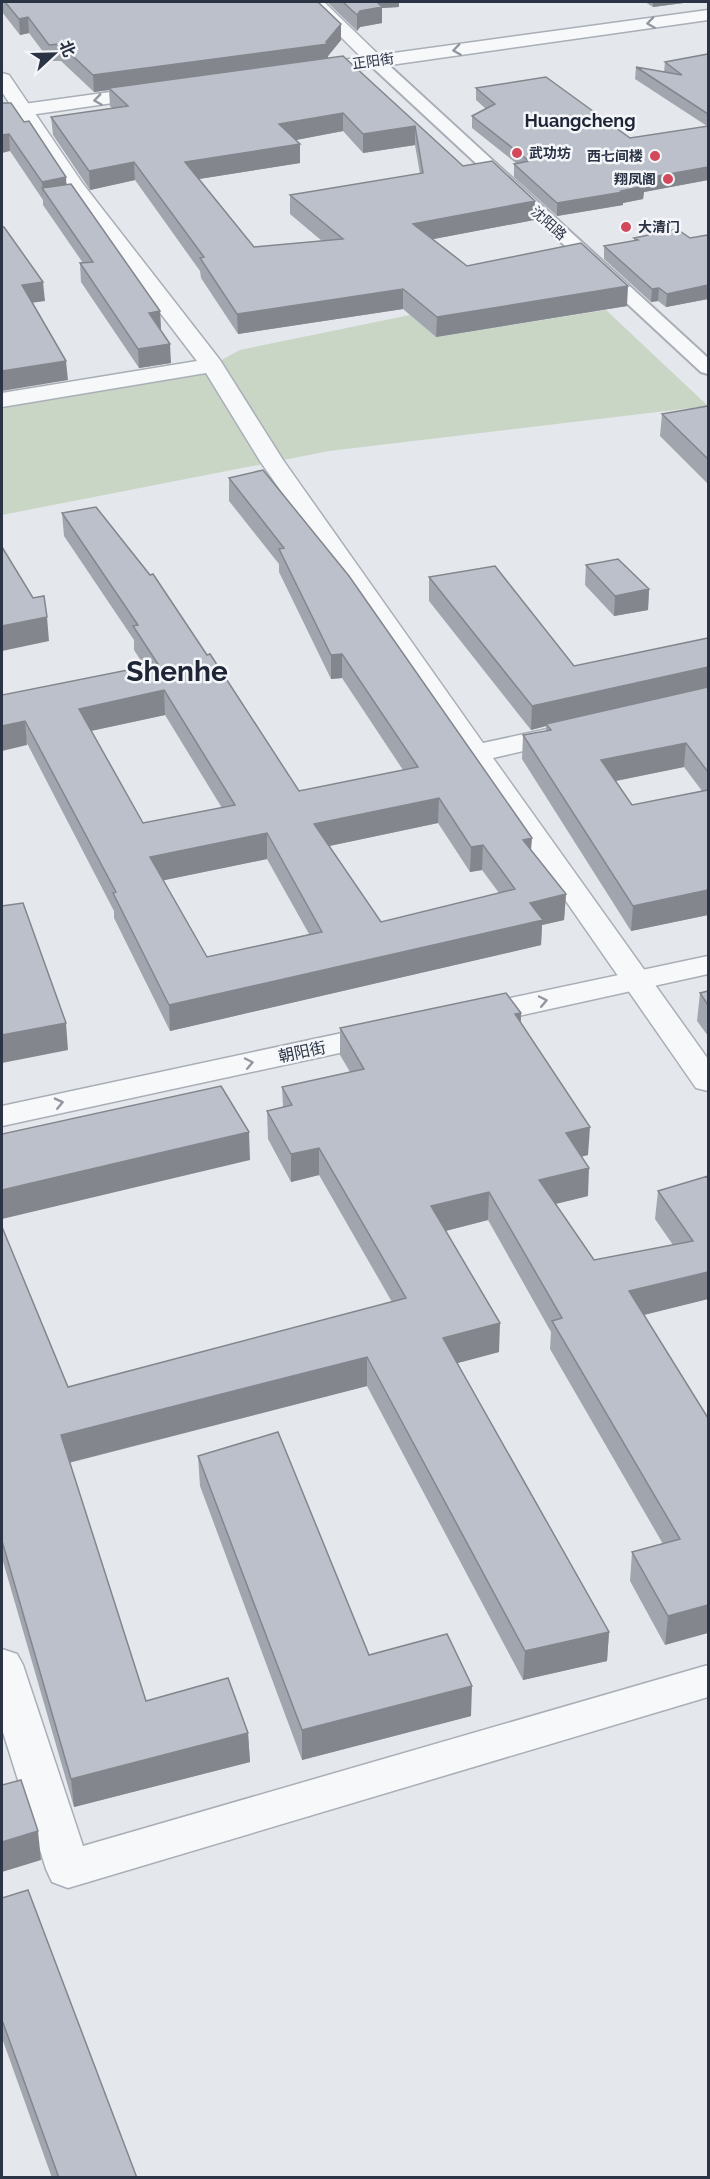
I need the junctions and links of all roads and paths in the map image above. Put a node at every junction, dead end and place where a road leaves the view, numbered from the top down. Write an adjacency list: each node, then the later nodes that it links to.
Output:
1 (314, 2): 3 (street, 沈阳路)
2 (708, 15): 3 (street, 正阳街, one-way to 3)
3 (375, 61): 4 (street, 正阳街); 9 (street, 沈阳路)
4 (292, 73)
5 (2, 79): 7 (street)
6 (175, 89): 7 (street, one-way to 7)
7 (12, 112): 8 (street)
8 (212, 365): 10 (street); 12 (street)
9 (708, 368)
10 (2, 400)
11 (593, 727): 12 (street)
12 (478, 753): 14 (street)
13 (708, 965): 14 (street, 朝阳街)
14 (635, 981): 15 (street); 16 (street, 朝阳街, one-way to 14)
15 (708, 1081)
16 (2, 1116)
17 (2, 1665): 18 (street)
18 (708, 1681)

